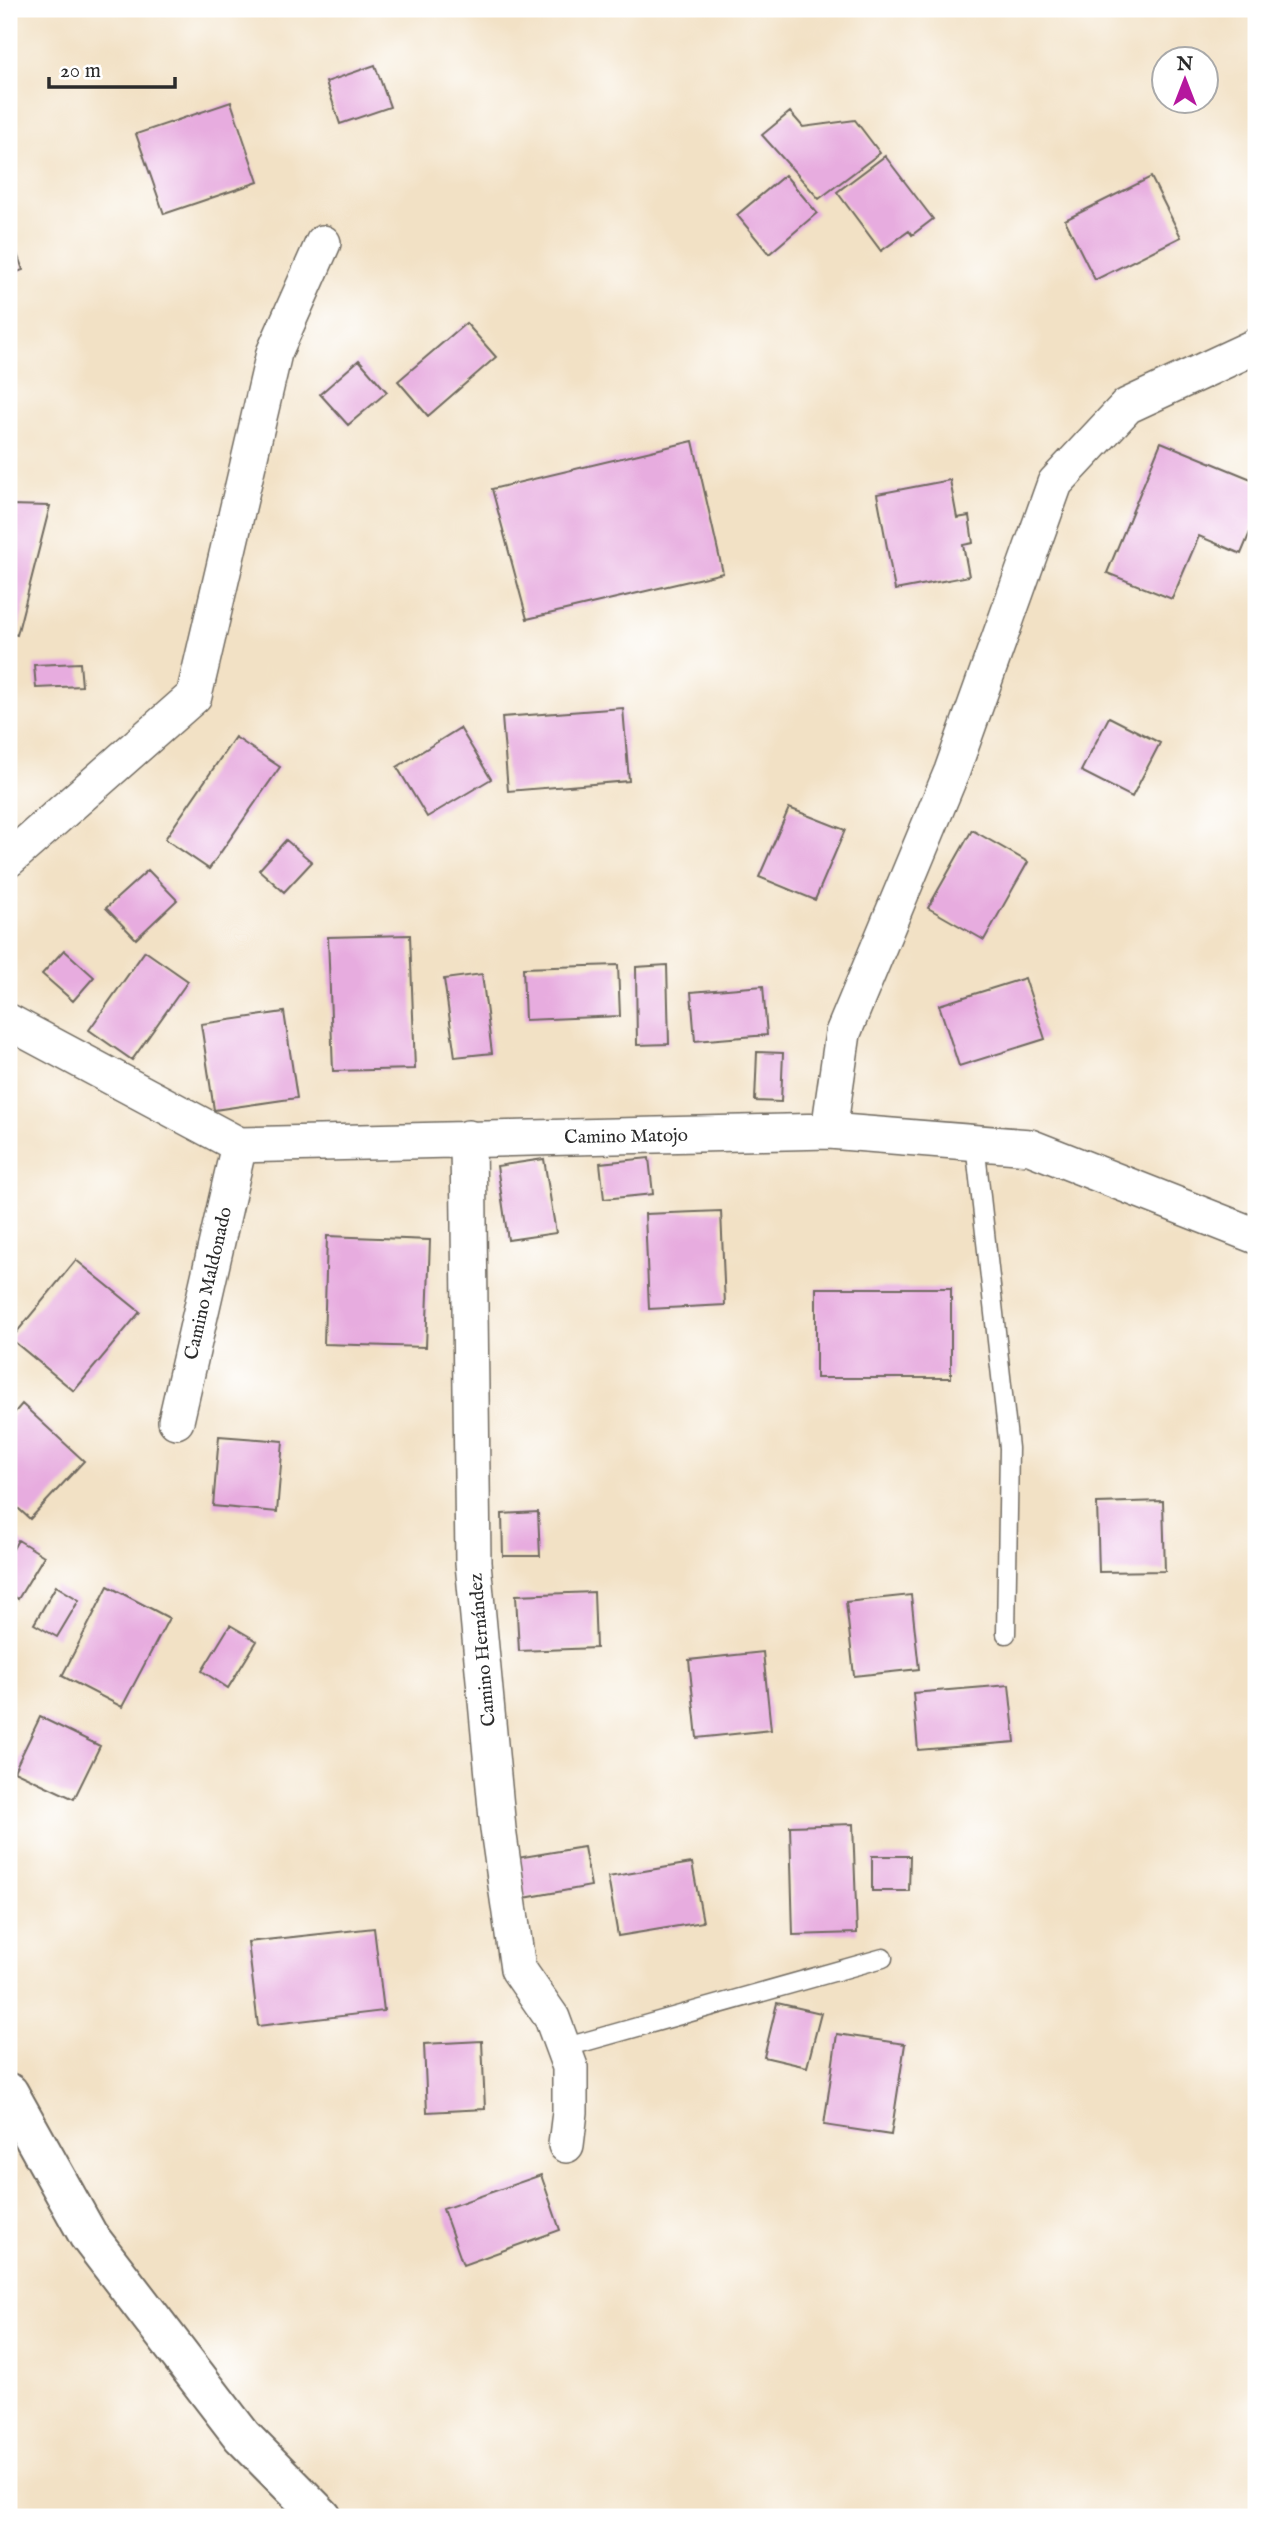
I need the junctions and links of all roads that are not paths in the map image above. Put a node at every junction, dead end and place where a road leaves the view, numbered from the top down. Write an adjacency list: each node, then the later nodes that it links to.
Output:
1 (323, 243): 3 (street)
2 (1256, 346): 5 (street)
3 (9, 859)
4 (9, 1022): 8 (street, Camino Matojo)
5 (829, 1131): 6 (street, Camino Matojo); 7 (street, Camino Matojo)
6 (468, 1138): 8 (street, Camino Matojo); 13 (street, Camino Hernández)
7 (975, 1143): 9 (street, Camino Matojo); 11 (lane)
8 (239, 1145): 10 (street, Camino Maldonado)
9 (1256, 1236)
10 (176, 1421)
11 (1006, 1634)
12 (883, 1958): 13 (lane)
13 (563, 2048): 15 (street, Camino Hernández)
14 (9, 2094): 16 (street)
15 (566, 2145)
16 (322, 2517)

